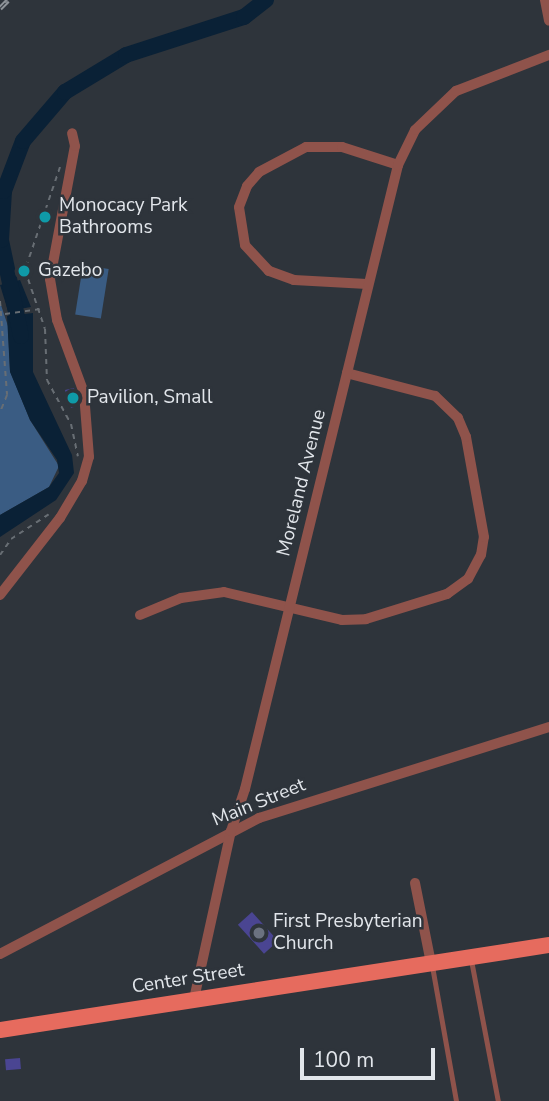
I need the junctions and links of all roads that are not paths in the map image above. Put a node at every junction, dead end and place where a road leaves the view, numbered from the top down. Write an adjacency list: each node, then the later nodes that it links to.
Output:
1 (545, 0): 2 (street)
2 (549, 21)
3 (549, 55): 5 (street, Moreland Avenue)
4 (72, 133): 8 (street)
5 (398, 165): 6 (street, Moreland Avenue); 6 (street)
6 (368, 284): 7 (street, Moreland Avenue)
7 (346, 373): 9 (street, Moreland Avenue); 9 (street)
8 (0, 594)
9 (290, 606): 10 (street); 12 (street, Moreland Avenue)
10 (140, 615)
11 (549, 727): 12 (street, Main Street)
12 (231, 831): 15 (street, Main Street); 18 (street, Moreland Avenue)
13 (415, 883): 17 (street)
14 (549, 945): 16 (main road, Center Street)
15 (0, 954)
16 (470, 957): 17 (main road, Center Street); 21 (lane)
17 (431, 963): 18 (main road, Center Street); 20 (lane)
18 (194, 999): 19 (main road, Center Street)
19 (0, 1030)
20 (456, 1101)
21 (498, 1101)

